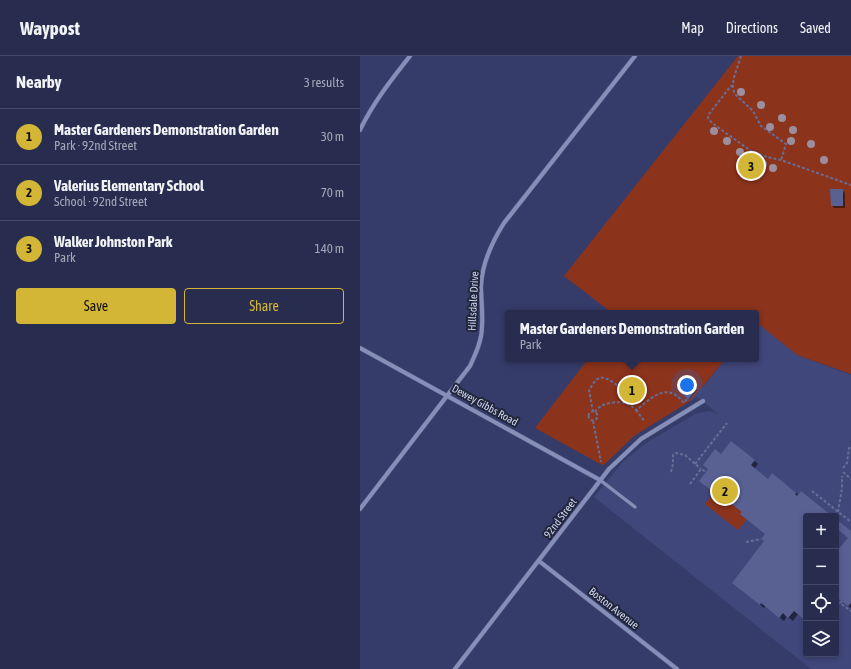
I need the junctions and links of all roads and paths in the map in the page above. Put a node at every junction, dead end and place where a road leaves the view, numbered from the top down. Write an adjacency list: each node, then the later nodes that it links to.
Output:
1 (410, 56): 5 (street)
2 (635, 56): 9 (street, Hillsdale Drive)
3 (741, 56): 4 (path)
4 (733, 85): 6 (path); 6 (path)
5 (360, 130)
6 (781, 160): 7 (path)
7 (851, 185)
8 (360, 348): 9 (street, Dewey Gibbs Road)
9 (449, 396): 28 (street, Dewey Gibbs Road); 32 (street, Hillsdale Drive)
10 (687, 399): 13 (path)
11 (703, 401): 28 (street, 92nd Street)
12 (625, 403): 13 (path); 14 (path); 14 (path)
13 (636, 410): 16 (path)
14 (594, 412): 15 (path); 15 (path)
15 (593, 421): 19 (path)
16 (645, 422)
17 (727, 423): 20 (path)
18 (851, 448): 21 (path)
19 (600, 462)
20 (695, 464): 22 (path); 23 (path)
21 (843, 468)
22 (701, 469): 24 (path); 29 (path)
23 (671, 472)
24 (706, 472)
25 (843, 472): 27 (path)
26 (842, 476): 33 (path)
27 (851, 479)
28 (600, 480): 31 (lane); 37 (street, 92nd Street)
29 (690, 484)
30 (812, 491): 33 (path)
31 (635, 507)
32 (360, 509)
33 (838, 512): 34 (path)
34 (851, 522)
35 (761, 539): 36 (path)
36 (746, 542)
37 (539, 561): 40 (street, 92nd Street); 41 (street, Boston Avenue)
38 (842, 601): 39 (path)
39 (851, 611)
40 (455, 669)
41 (677, 669)

